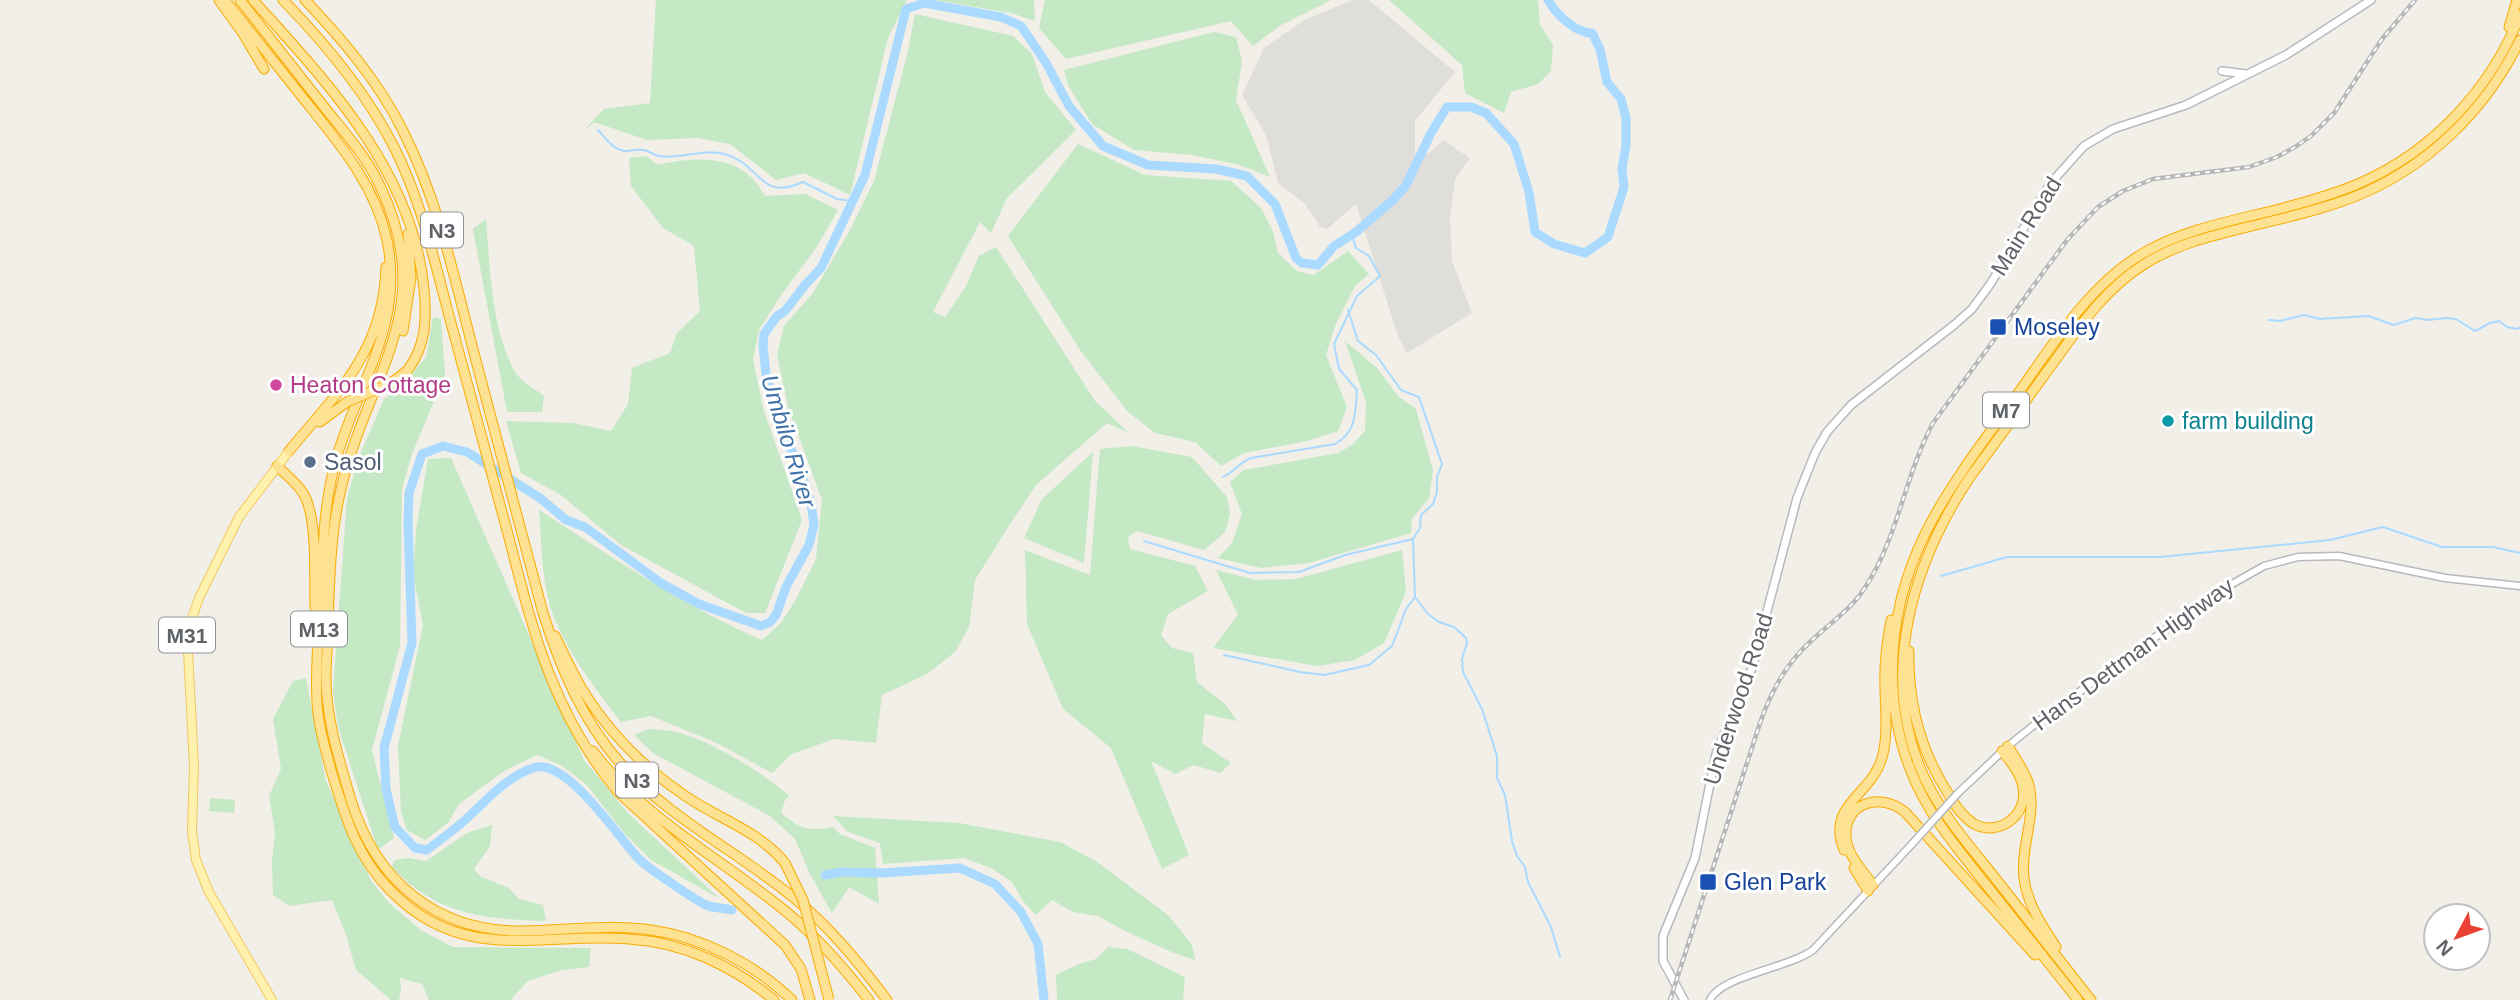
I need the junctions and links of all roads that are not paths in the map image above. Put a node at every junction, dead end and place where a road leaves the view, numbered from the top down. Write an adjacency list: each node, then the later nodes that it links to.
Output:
1 (219, 0): 11 (highway)
2 (225, 0): 15 (highway, M13)
3 (240, 0): 17 (highway, M13)
4 (253, 0): 16 (highway)
5 (283, 0): 26 (highway, N3)
6 (305, 0): 24 (highway, N3)
7 (2371, 0): 13 (main road, Main Road)
8 (2517, 0): 14 (highway)
9 (2520, 15): 14 (highway, M7)
10 (2520, 40): 23 (highway, M7)
11 (264, 69)
12 (2222, 71): 13 (main road)
13 (2247, 74): 21 (main road, Main Road)
14 (2484, 83): 20 (highway, M7)
15 (361, 174): 18 (highway); 25 (highway, M13)
16 (393, 186): 17 (highway); 18 (highway, bridge)
17 (353, 449): 31 (highway, M13)
18 (291, 452): 19 (main road, M31)
19 (278, 468): 25 (highway); 29 (main road, M31)
20 (1916, 554): 28 (highway); 38 (highway, M7)
21 (1781, 555): 36 (main road, Underwood Road)
22 (2520, 586): 27 (street, Hans Dettman Highway)
23 (1911, 601): 27 (highway); 39 (highway, M7)
24 (543, 613): 33 (highway, bridge); 35 (highway, N3)
25 (319, 636): 30 (highway, M13)
26 (558, 697): 32 (highway); 34 (highway, N3)
27 (2005, 748): 28 (street, Hans Dettman Highway, bridge); 40 (highway)
28 (1871, 888): 37 (street, Hans Dettman Highway); 38 (highway)
29 (272, 1000)
30 (774, 1000)
31 (792, 1000)
32 (810, 1000)
33 (829, 1000)
34 (869, 1000)
35 (887, 1000)
36 (1684, 1000)
37 (1710, 1000)
38 (2077, 1000)
39 (2091, 1000)
40 (2097, 1000)

